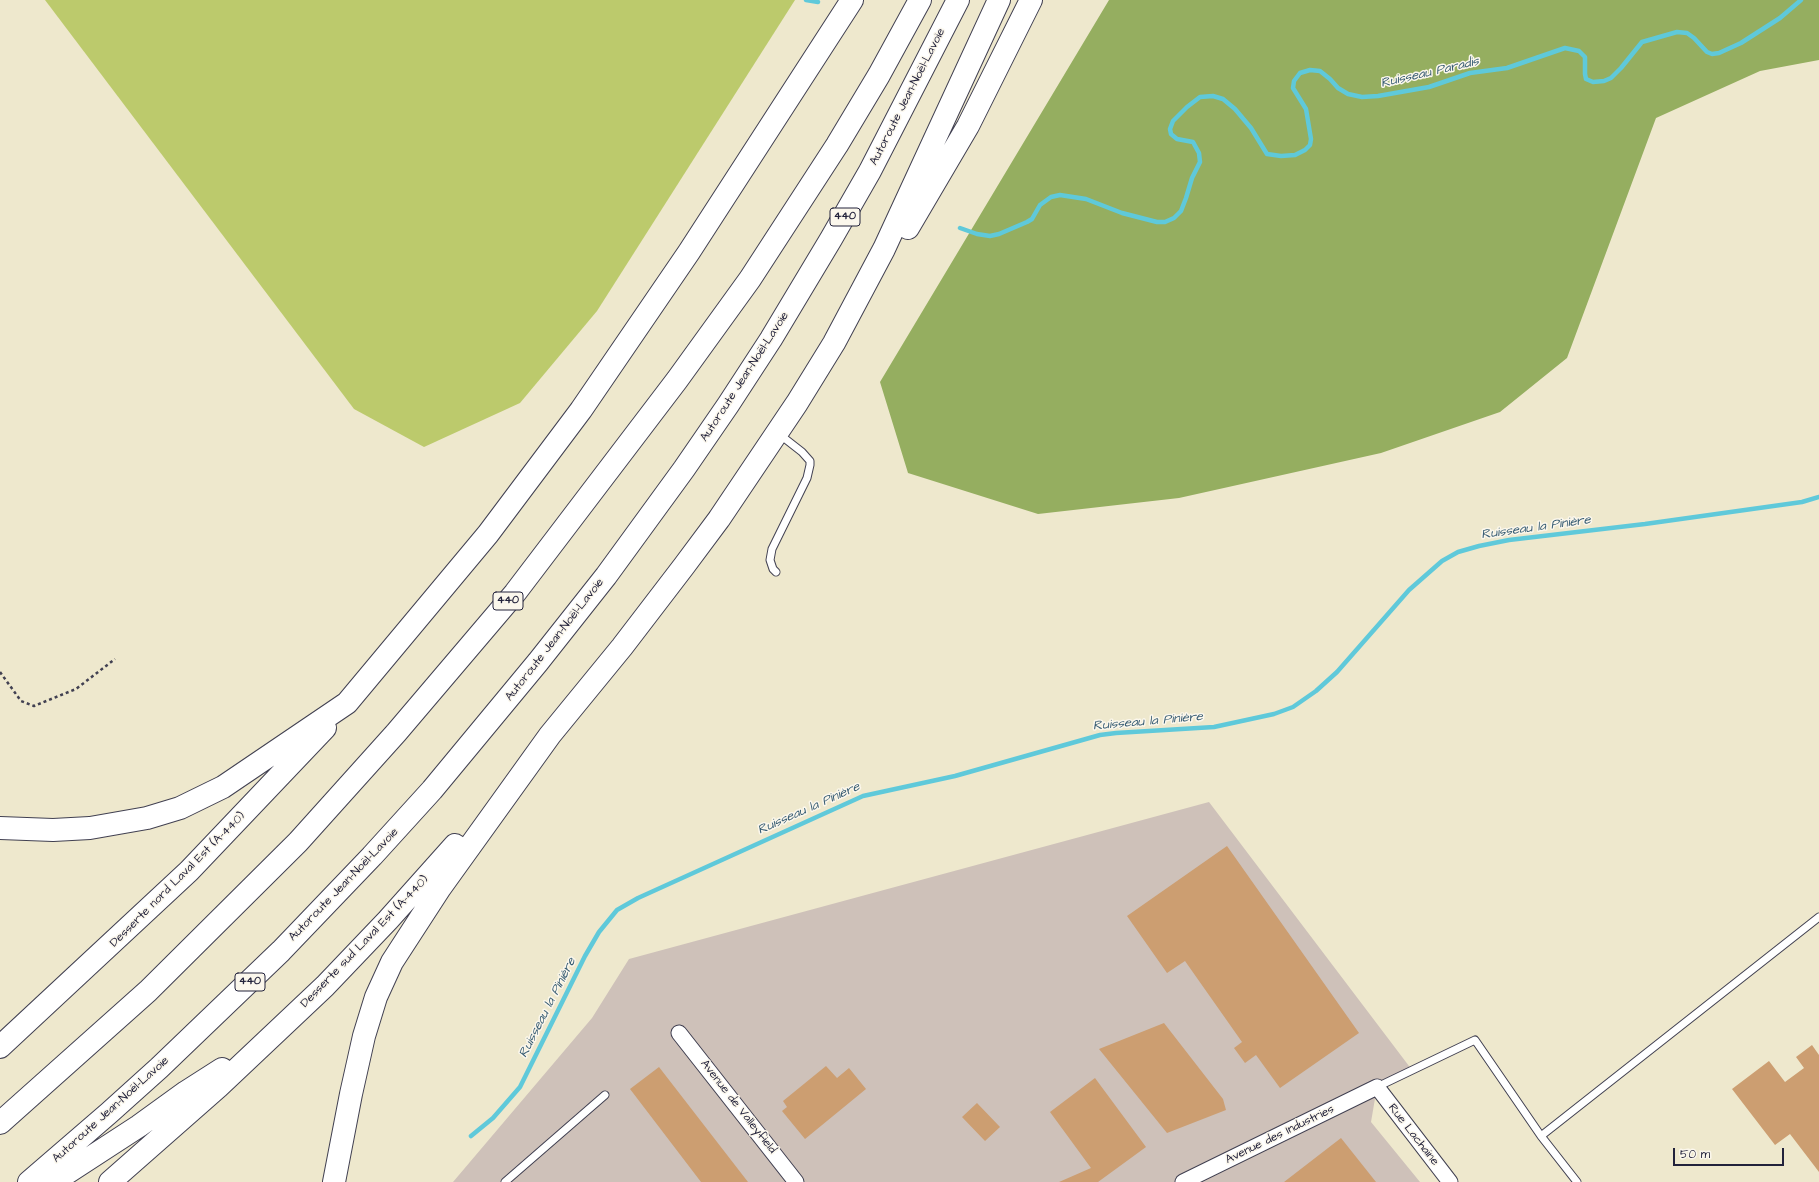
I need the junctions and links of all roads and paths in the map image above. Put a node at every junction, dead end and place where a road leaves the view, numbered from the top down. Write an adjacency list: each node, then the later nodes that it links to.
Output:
1 (852, 0): 11 (highway)
2 (920, 0): 20 (highway, 440)
3 (958, 0): 22 (highway, Autoroute Jean-Noël-Lavoie / 440)
4 (999, 0): 6 (highway)
5 (1031, 0): 6 (highway)
6 (834, 343): 7 (highway)
7 (778, 433): 8 (lane); 12 (highway)
8 (776, 572)
9 (115, 659): 10 (path)
10 (0, 672)
11 (347, 703): 13 (highway); 17 (highway, Desserte nord Laval Est (A-440))
12 (550, 735): 16 (highway, Desserte sud Laval Est (A-440)); 25 (highway)
13 (0, 828)
14 (1819, 916): 21 (lane)
15 (679, 1033): 27 (street, Avenue de Valleyfield)
16 (268, 1039): 23 (highway); 24 (highway, Desserte sud Laval Est (A-440))
17 (0, 1047)
18 (1377, 1087): 21 (lane); 28 (street, Avenue des Industries); 29 (street, Rue Lachaine)
19 (605, 1095): 26 (lane)
20 (0, 1123)
21 (1541, 1136): 30 (lane)
22 (29, 1182)
23 (53, 1182)
24 (110, 1182)
25 (334, 1182)
26 (504, 1182)
27 (796, 1182)
28 (1183, 1182)
29 (1450, 1182)
30 (1577, 1182)

